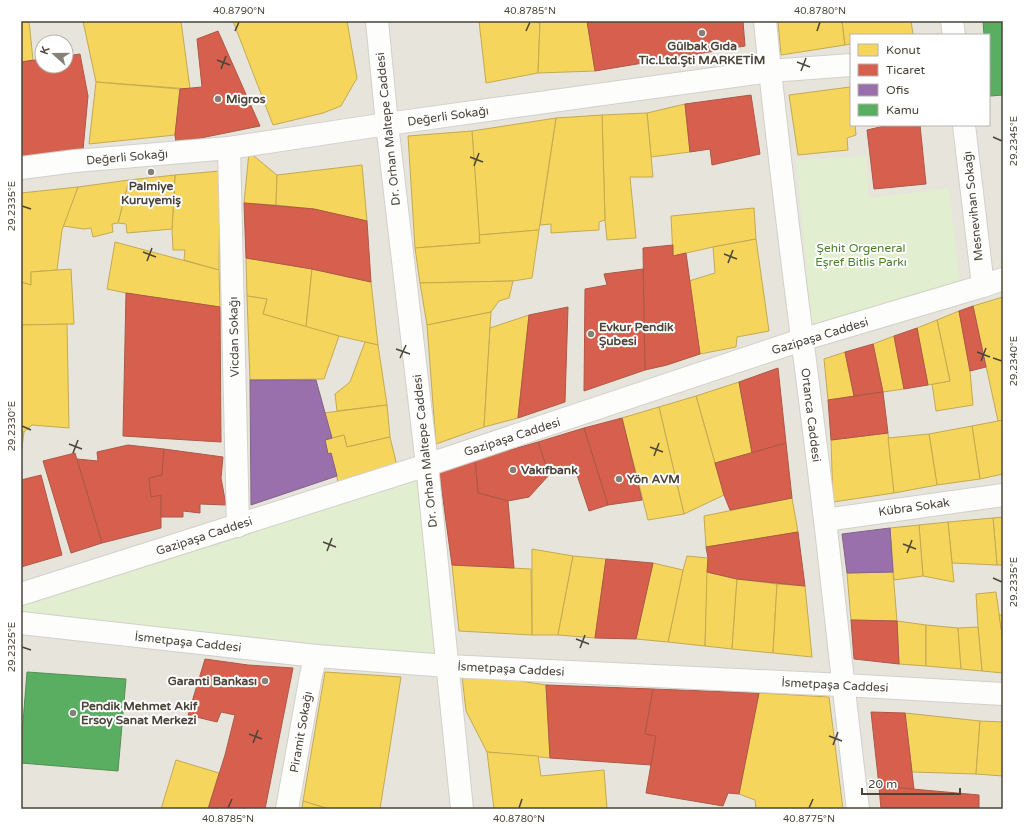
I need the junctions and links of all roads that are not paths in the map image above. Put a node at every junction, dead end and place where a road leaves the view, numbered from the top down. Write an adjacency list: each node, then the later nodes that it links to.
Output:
1 (378, 21): 7 (street, Dr. Orhan Maltepe Caddesi)
2 (765, 21): 6 (street, Ortanca Caddesi)
3 (952, 21): 4 (street)
4 (954, 34)
5 (850, 64): 6 (street, Değerli Sokağı)
6 (770, 71): 7 (street, Değerli Sokağı); 13 (street, Ortanca Caddesi)
7 (387, 124): 9 (street, Değerli Sokağı); 14 (street, Dr. Orhan Maltepe Caddesi)
8 (964, 126): 12 (street, Mesnevihan Sokağı)
9 (229, 148): 10 (street, Değerli Sokağı); 17 (street, Vicdan Sokağı)
10 (21, 168)
11 (1003, 279): 12 (street, Gazipaşa Caddesi)
12 (983, 286): 13 (street, Gazipaşa Caddesi)
13 (802, 340): 14 (street, Gazipaşa Caddesi); 16 (street, Ortanca Caddesi)
14 (427, 465): 17 (street, Gazipaşa Caddesi); 21 (street, Dr. Orhan Maltepe Caddesi)
15 (1003, 495): 16 (street, Kübra Sokak)
16 (825, 520): 22 (street, Ortanca Caddesi)
17 (238, 526): 18 (street, Gazipaşa Caddesi)
18 (21, 594)
19 (21, 623): 20 (street, İsmetpaşa Caddesi)
20 (316, 656): 21 (street, İsmetpaşa Caddesi); 24 (street, Piramit Sokağı)
21 (447, 666): 22 (street, İsmetpaşa Caddesi); 25 (street, Dr. Orhan Maltepe Caddesi)
22 (843, 685): 23 (street, İsmetpaşa Caddesi); 26 (street, Ortanca Caddesi)
23 (1003, 694)
24 (287, 809)
25 (462, 809)
26 (858, 809)

